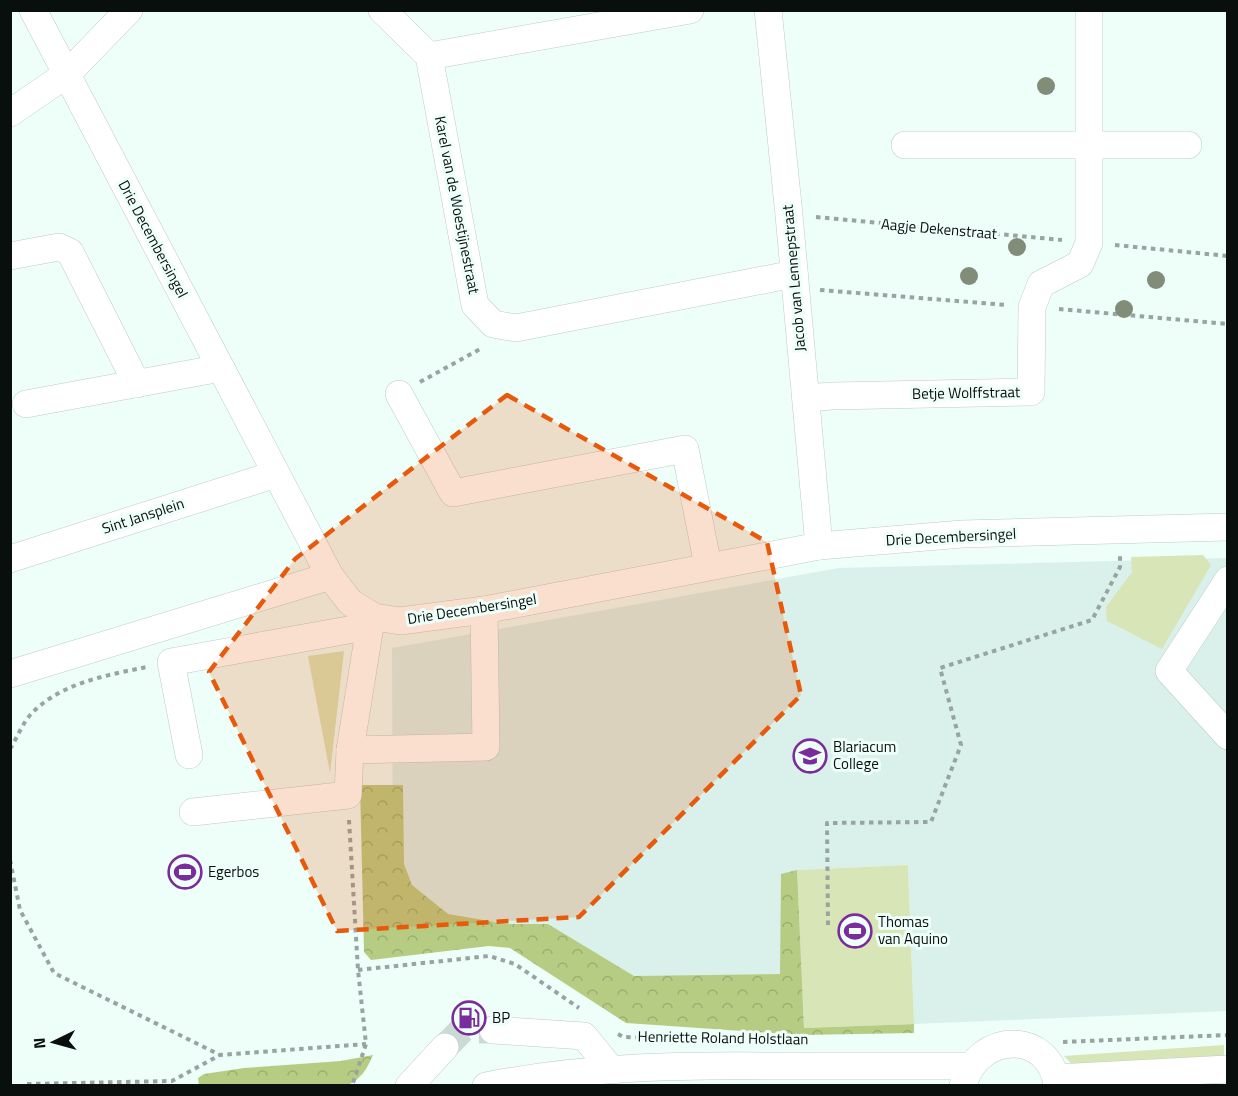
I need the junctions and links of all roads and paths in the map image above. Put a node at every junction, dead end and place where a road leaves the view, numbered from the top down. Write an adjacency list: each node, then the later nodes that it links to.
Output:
1 (33, 10): 8 (street, Drie Decembersingel)
2 (129, 10): 8 (street)
3 (381, 10): 7 (street)
4 (690, 10): 7 (street)
5 (768, 10): 13 (street, Jacob van Lennepstraat)
6 (1089, 10): 11 (street)
7 (429, 56): 18 (street, Karel van de Woestijnestraat)
8 (67, 74): 9 (street); 19 (street, Drie Decembersingel)
9 (10, 113)
10 (905, 145): 11 (street)
11 (1089, 145): 12 (street); 14 (street)
12 (1188, 145)
13 (789, 215): 14 (path, Aagje Dekenstraat); 17 (street, Jacob van Lennepstraat)
14 (1089, 243): 16 (path, Aagje Dekenstraat); 22 (street, Betje Wolffstraat)
15 (10, 256): 20 (street)
16 (1227, 256)
17 (794, 274): 18 (street); 22 (street, Jacob van Lennepstraat)
18 (493, 324): 21 (path)
19 (221, 368): 20 (street); 24 (street, Drie Decembersingel)
20 (137, 384): 23 (street)
21 (399, 394): 29 (street)
22 (806, 398): 27 (street, Jacob van Lennepstraat)
23 (26, 404)
24 (276, 474): 28 (street, Sint Jansplein); 30 (street, Drie Decembersingel)
25 (1227, 526): 26 (street, Drie Decembersingel)
26 (1119, 530): 27 (street, Drie Decembersingel); 43 (path)
27 (819, 546): 29 (street, Drie Decembersingel)
28 (10, 559)
29 (708, 566): 32 (street, Drie Decembersingel)
30 (330, 576): 33 (street, Drie Decembersingel); 35 (street)
31 (1227, 580): 36 (street)
32 (484, 610): 33 (street, Drie Decembersingel); 38 (street)
33 (372, 621): 34 (street); 38 (street)
34 (171, 662): 37 (path); 39 (street)
35 (10, 674)
36 (1227, 736)
37 (10, 749)
38 (350, 750): 40 (street)
39 (189, 755)
40 (348, 795): 41 (street); 44 (path)
41 (193, 812)
42 (10, 860): 53 (path)
43 (828, 925)
44 (358, 970): 45 (path); 51 (path)
45 (584, 1011)
46 (494, 1030): 54 (street)
47 (613, 1030): 49 (path, Henriette Roland Holstlaan)
48 (1227, 1035): 50 (path)
49 (682, 1038)
50 (1055, 1038)
51 (366, 1044): 53 (path); 59 (path)
52 (445, 1047): 60 (street)
53 (220, 1055): 58 (path)
54 (611, 1069): 56 (street, Henriette Roland Holstlaan); 61 (street, Henriette Roland Holstlaan)
55 (1227, 1069): 57 (street)
56 (967, 1076): 57 (street)
57 (1057, 1082)
58 (27, 1084)
59 (352, 1086)
60 (409, 1086)
61 (486, 1086)

